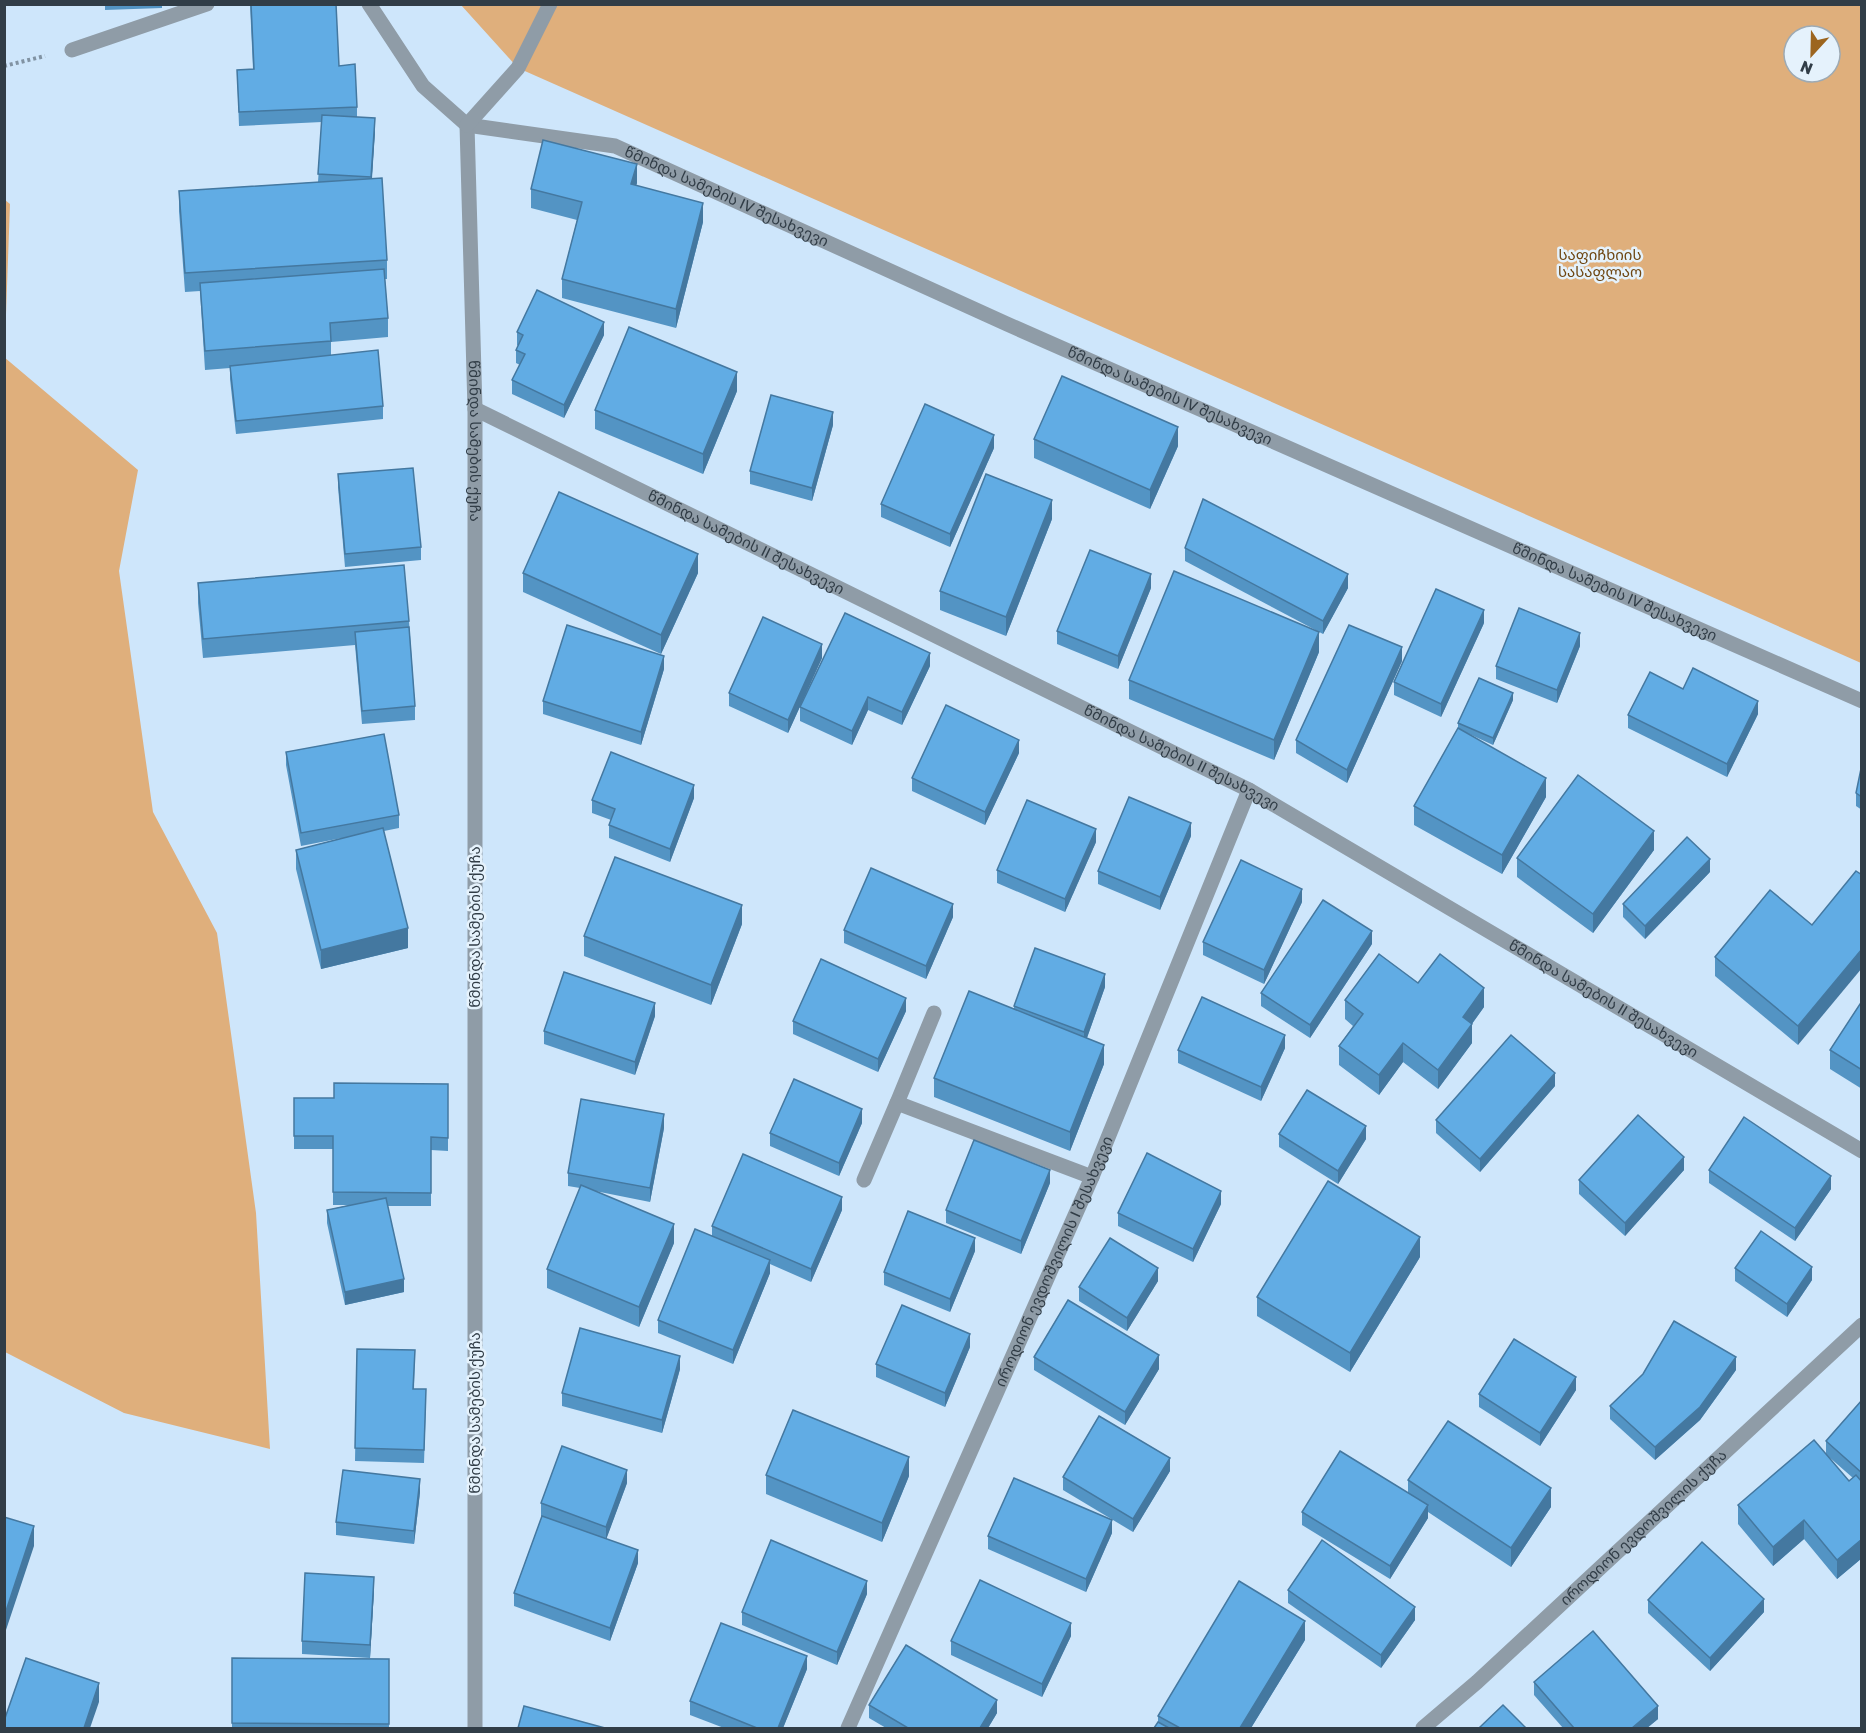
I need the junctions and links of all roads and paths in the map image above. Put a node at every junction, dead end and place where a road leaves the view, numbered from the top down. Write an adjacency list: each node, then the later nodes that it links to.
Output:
1 (207, 4): 4 (street)
2 (369, 4): 6 (street)
3 (550, 4): 6 (street)
4 (72, 50): 5 (path)
5 (4, 66)
6 (467, 125): 7 (street, წმინდა სამების ქუჩა); 8 (street, წმინდა სამების IV შესახვევი)
7 (475, 409): 9 (street, წმინდა სამების II შესახვევი); 16 (street, წმინდა სამების ქუჩა)
8 (1862, 701)
9 (1249, 790): 12 (street, წმინდა სამების II შესახვევი); 13 (street, იროდიონ ევდოშვილის I შესახვევი)
10 (934, 1013): 11 (street)
11 (897, 1102): 13 (street); 14 (street)
12 (1862, 1151)
13 (1092, 1177): 17 (street, იროდიონ ევდოშვილის I შესახვევი)
14 (864, 1180)
15 (1862, 1325): 18 (street, იროდიონ ევდოშვილის ქუჩა)
16 (475, 1728)
17 (848, 1728)
18 (1423, 1728)

